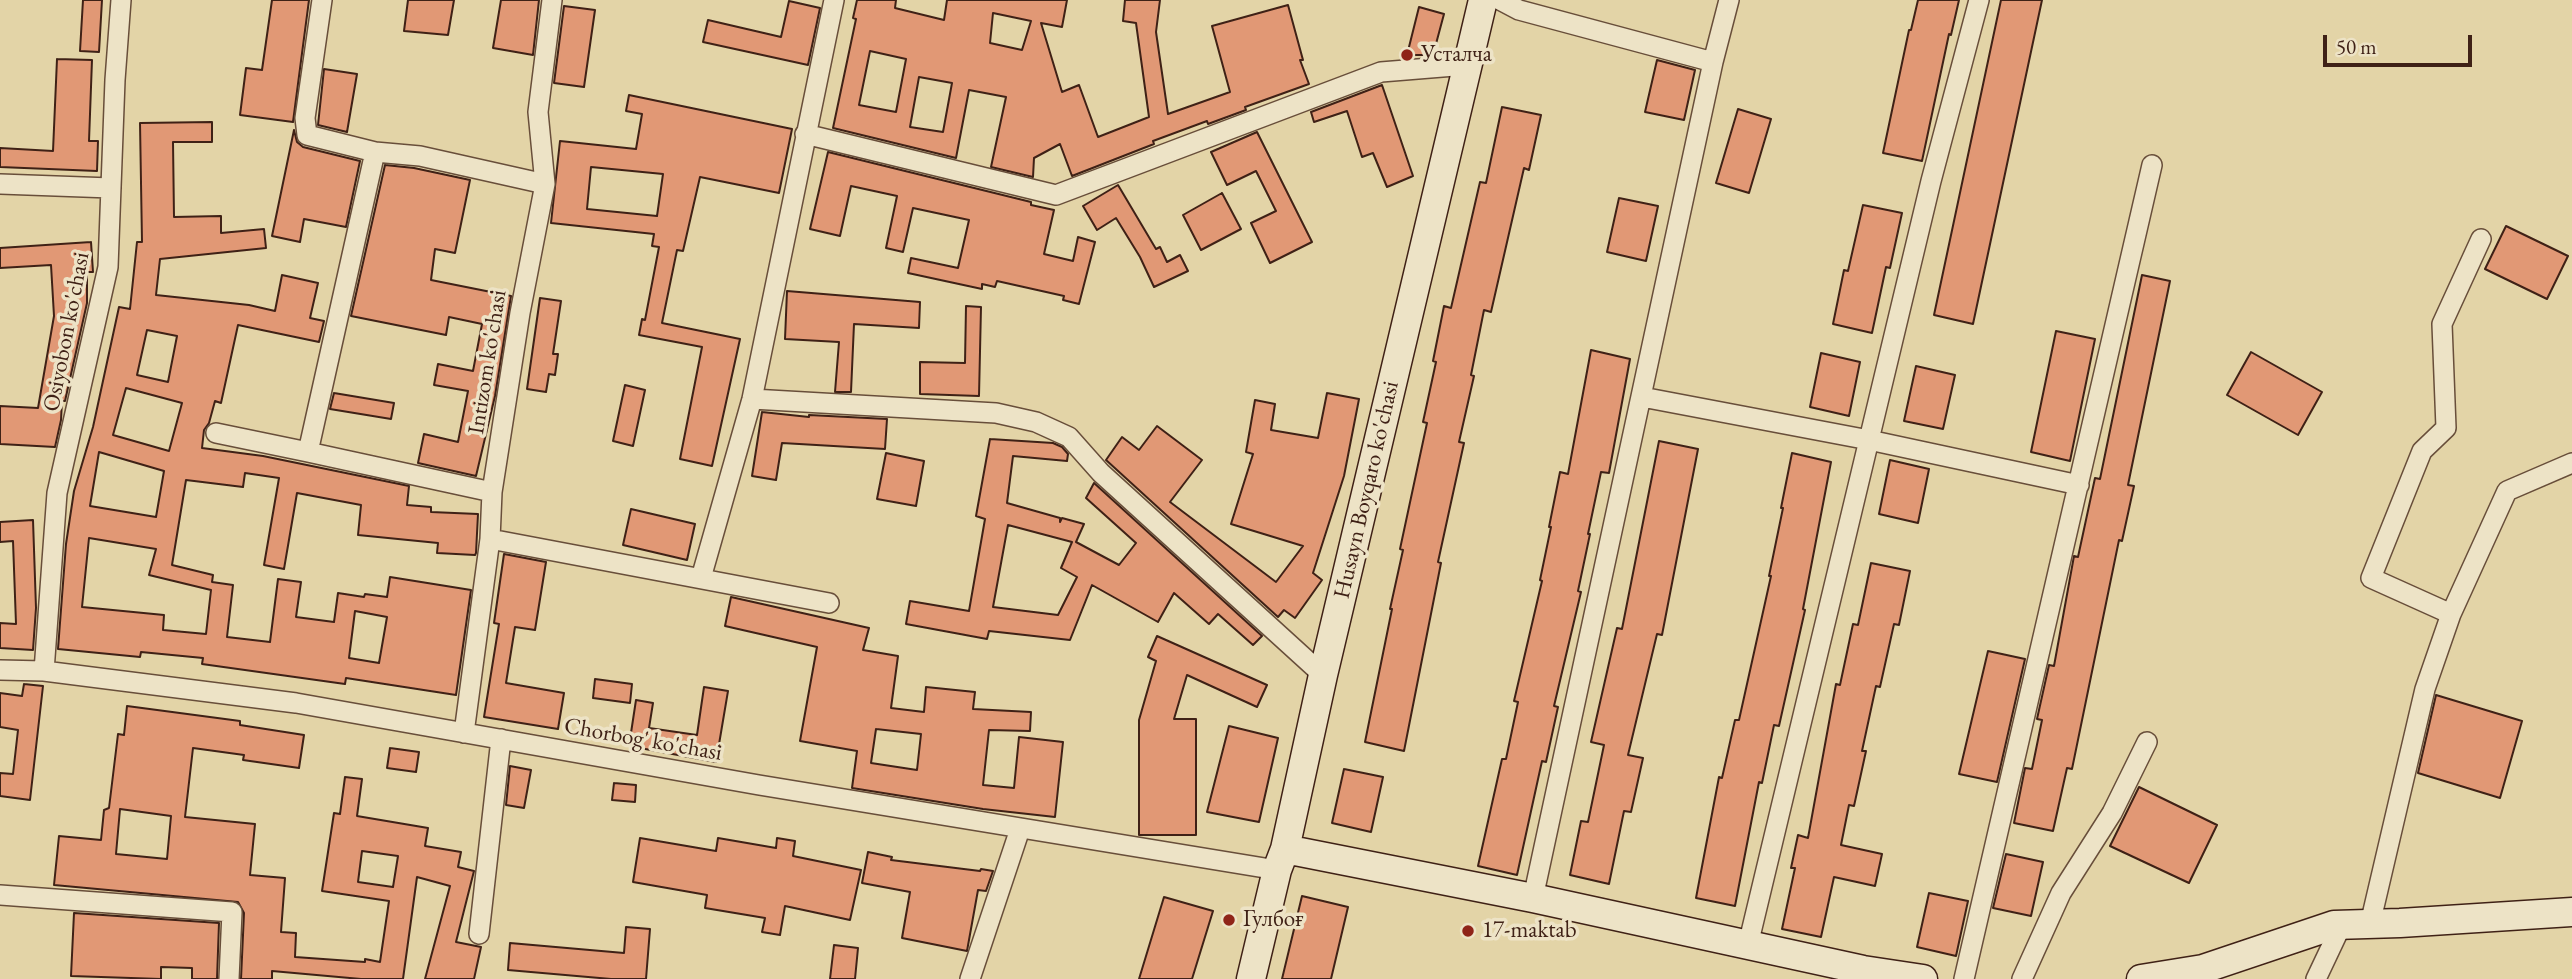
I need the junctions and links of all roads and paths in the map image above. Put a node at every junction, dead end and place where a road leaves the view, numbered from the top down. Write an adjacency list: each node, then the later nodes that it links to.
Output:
1 (121, 0): 16 (street, Osiyobon ko'chasi)
2 (322, 0): 12 (street)
3 (552, 0): 15 (street, Intizom ko'chasi)
4 (834, 0): 11 (street)
5 (1483, 0): 10 (street, Husayn Boyqaro ko'chasi)
6 (1500, 0): 9 (street)
7 (1729, 0): 9 (street)
8 (1979, 0): 21 (street)
9 (1713, 62): 18 (street)
10 (1467, 65): 11 (street); 32 (street, Husayn Boyqaro ko'chasi)
11 (805, 134): 19 (street)
12 (375, 152): 15 (street); 22 (street)
13 (2152, 165): 24 (street)
14 (0, 184): 16 (street)
15 (545, 184): 25 (street, Intizom ko'chasi)
16 (111, 188): 31 (street, Osiyobon ko'chasi)
17 (2481, 239): 29 (street)
18 (1642, 397): 21 (street); 39 (street)
19 (752, 399): 27 (street); 32 (street)
20 (216, 433): 22 (street)
21 (1869, 440): 24 (street); 44 (street)
22 (308, 452): 25 (street)
23 (2572, 463): 29 (street)
24 (2079, 485): 49 (street)
25 (492, 492): 26 (street, Intizom ko'chasi)
26 (490, 539): 27 (street); 33 (street, Intizom ko'chasi)
27 (701, 578): 28 (street)
28 (829, 603)
29 (2451, 614): 42 (street)
30 (0, 670): 31 (street, Сhorbog' ko'chasi)
31 (44, 671): 33 (street, Сhorbog' ko'chasi)
32 (1323, 675): 37 (street, Husayn Boyqaro ko'chasi)
33 (464, 733): 34 (street, Сhorbog' ko'chasi)
34 (501, 739): 36 (street, Сhorbog' ko'chasi); 43 (street)
35 (2147, 742): 50 (street)
36 (1020, 829): 37 (street, Сhorbog' ko'chasi); 46 (street)
37 (1281, 860): 39 (street); 47 (street, Husayn Boyqaro ko'chasi)
38 (0, 895): 45 (street)
39 (1533, 898): 44 (street)
40 (2572, 912): 42 (street)
41 (2342, 924): 42 (street); 51 (street); 52 (street)
42 (2370, 924)
43 (479, 934)
44 (1748, 945): 48 (street)
45 (229, 979)
46 (970, 979)
47 (1251, 979)
48 (1923, 979)
49 (1964, 979)
50 (2022, 979)
51 (2141, 979)
52 (2316, 979)

